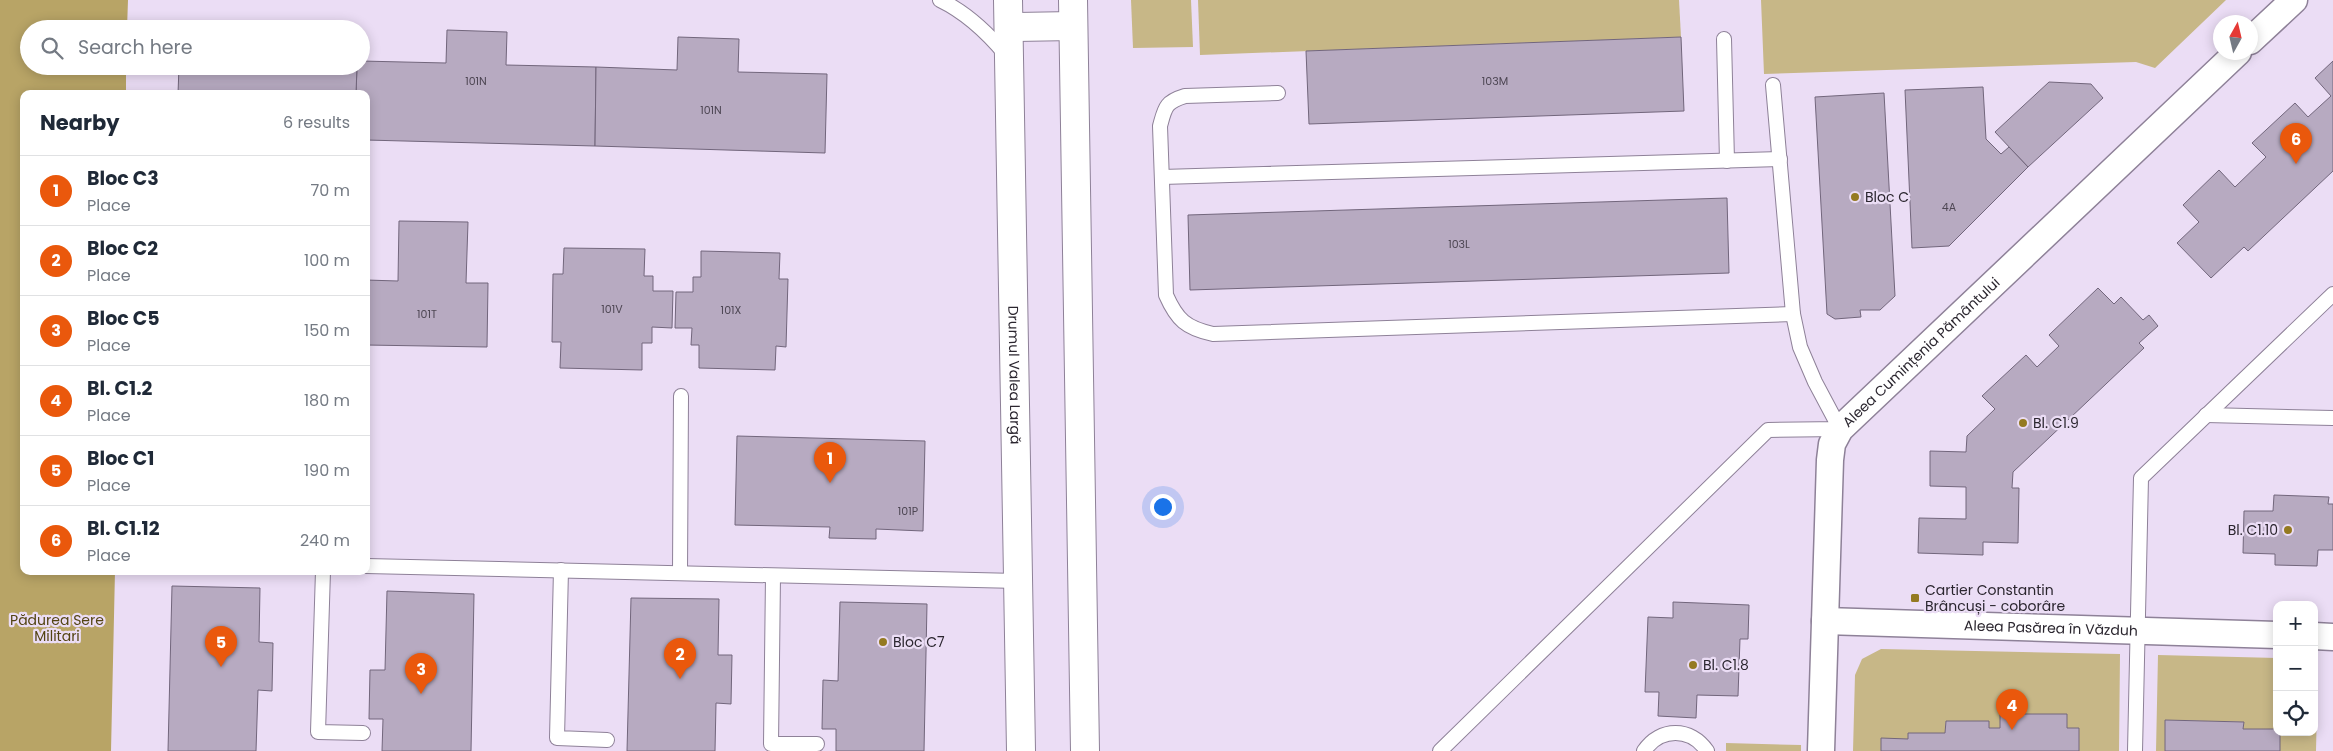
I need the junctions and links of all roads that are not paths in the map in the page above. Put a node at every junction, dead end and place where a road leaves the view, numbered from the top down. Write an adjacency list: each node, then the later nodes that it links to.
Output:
1 (940, 0): 8 (lane)
2 (1008, 0): 5 (main road, Drumul Valea Largă)
3 (2294, 0): 6 (street)
4 (1073, 13): 5 (main road); 36 (main road)
5 (1009, 27): 8 (main road, Drumul Valea Largă)
6 (2258, 34)
7 (1724, 39): 13 (lane)
8 (1009, 60): 26 (main road, Drumul Valea Largă)
9 (2230, 60): 20 (street, Aleea Cumințenia Pământului)
10 (1773, 85): 12 (lane)
11 (1278, 93): 14 (lane)
12 (1780, 159): 13 (lane); 16 (lane)
13 (1727, 161): 14 (lane)
14 (1162, 177): 16 (lane)
15 (2333, 294): 18 (lane)
16 (1793, 314): 20 (lane)
17 (682, 396): 23 (lane)
18 (2206, 415): 19 (lane); 28 (lane)
19 (2333, 418)
20 (1840, 428): 27 (street, Aleea Cumințenia Pământului); 37 (lane)
21 (370, 566): 22 (lane)
22 (561, 570): 23 (lane); 33 (lane)
23 (680, 573): 25 (lane)
24 (323, 575): 32 (lane)
25 (773, 576): 26 (lane); 34 (lane)
26 (1018, 581): 35 (main road, Drumul Valea Largă)
27 (1825, 621): 28 (street, Aleea Pasărea în Văzduh); 40 (street, Aleea Cumințenia Pământului)
28 (2138, 630): 29 (street, Aleea Pasărea în Văzduh); 41 (lane)
29 (2273, 635)
30 (2318, 636): 31 (street)
31 (2333, 637)
32 (363, 733)
33 (607, 740)
34 (817, 744)
35 (1020, 751)
36 (1085, 751)
37 (1440, 751)
38 (1644, 751): 39 (lane)
39 (1707, 751)
40 (1821, 751)
41 (2135, 751)

